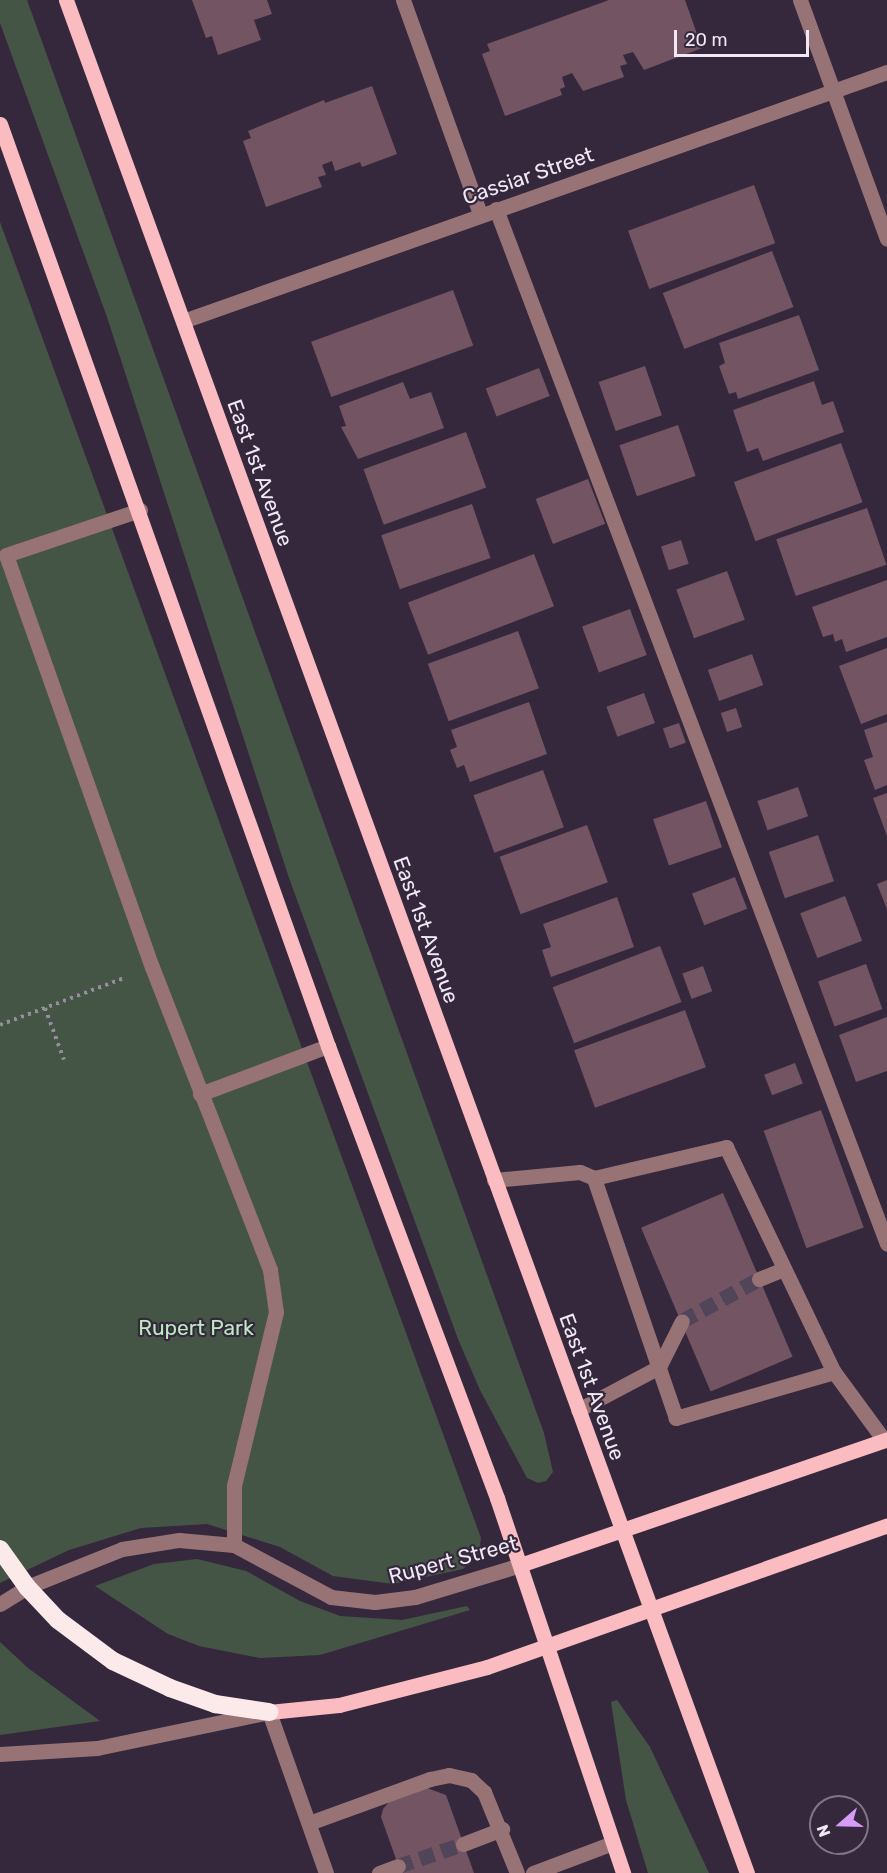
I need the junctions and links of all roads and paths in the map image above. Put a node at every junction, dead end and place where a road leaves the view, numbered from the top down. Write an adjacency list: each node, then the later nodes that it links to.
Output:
1 (66, 0): 10 (main road, East 1st Avenue)
2 (403, 0): 8 (street)
3 (800, 0): 5 (street)
4 (887, 72): 5 (street, Cassiar Street)
5 (834, 92): 7 (street, Cassiar Street); 9 (street)
6 (0, 124): 11 (main road)
7 (495, 208): 8 (street, Cassiar Street); 20 (street)
8 (480, 214): 10 (street, Cassiar Street)
9 (887, 239)
10 (183, 321): 19 (main road, East 1st Avenue)
11 (140, 510): 12 (street); 15 (main road)
12 (152, 968): 13 (path); 17 (street)
13 (45, 1008): 14 (path); 16 (path)
14 (0, 1025)
15 (328, 1046): 17 (street); 32 (main road)
16 (64, 1060)
17 (200, 1094): 30 (street)
18 (594, 1178): 19 (street); 21 (street); 24 (street)
19 (494, 1180): 26 (main road, East 1st Avenue)
20 (887, 1244)
21 (784, 1269): 22 (street); 25 (street)
22 (759, 1279)
23 (682, 1321): 24 (street)
24 (658, 1367): 25 (street); 26 (street)
25 (834, 1372): 27 (street)
26 (578, 1410): 29 (main road, East 1st Avenue)
27 (886, 1440): 29 (main road, Rupert Street)
28 (887, 1525): 35 (main road)
29 (620, 1529): 32 (main road, Rupert Street); 35 (main road, East 1st Avenue)
30 (234, 1545): 32 (street, Rupert Street); 33 (street, Rupert Street)
31 (0, 1549): 33 (highway)
32 (520, 1565): 36 (main road)
33 (27, 1587): 34 (street, Rupert Street); 37 (highway)
34 (0, 1604)
35 (650, 1610): 36 (main road); 49 (main road, East 1st Avenue)
36 (548, 1646): 37 (main road); 41 (main road)
37 (269, 1712): 38 (street); 39 (street)
38 (0, 1754)
39 (309, 1822): 40 (street); 44 (street)
40 (502, 1829): 42 (street); 46 (street)
41 (613, 1843): 47 (street); 48 (main road)
42 (463, 1844)
43 (398, 1866): 45 (street)
44 (326, 1873)
45 (379, 1873)
46 (517, 1873)
47 (533, 1873)
48 (623, 1873)
49 (747, 1873)

